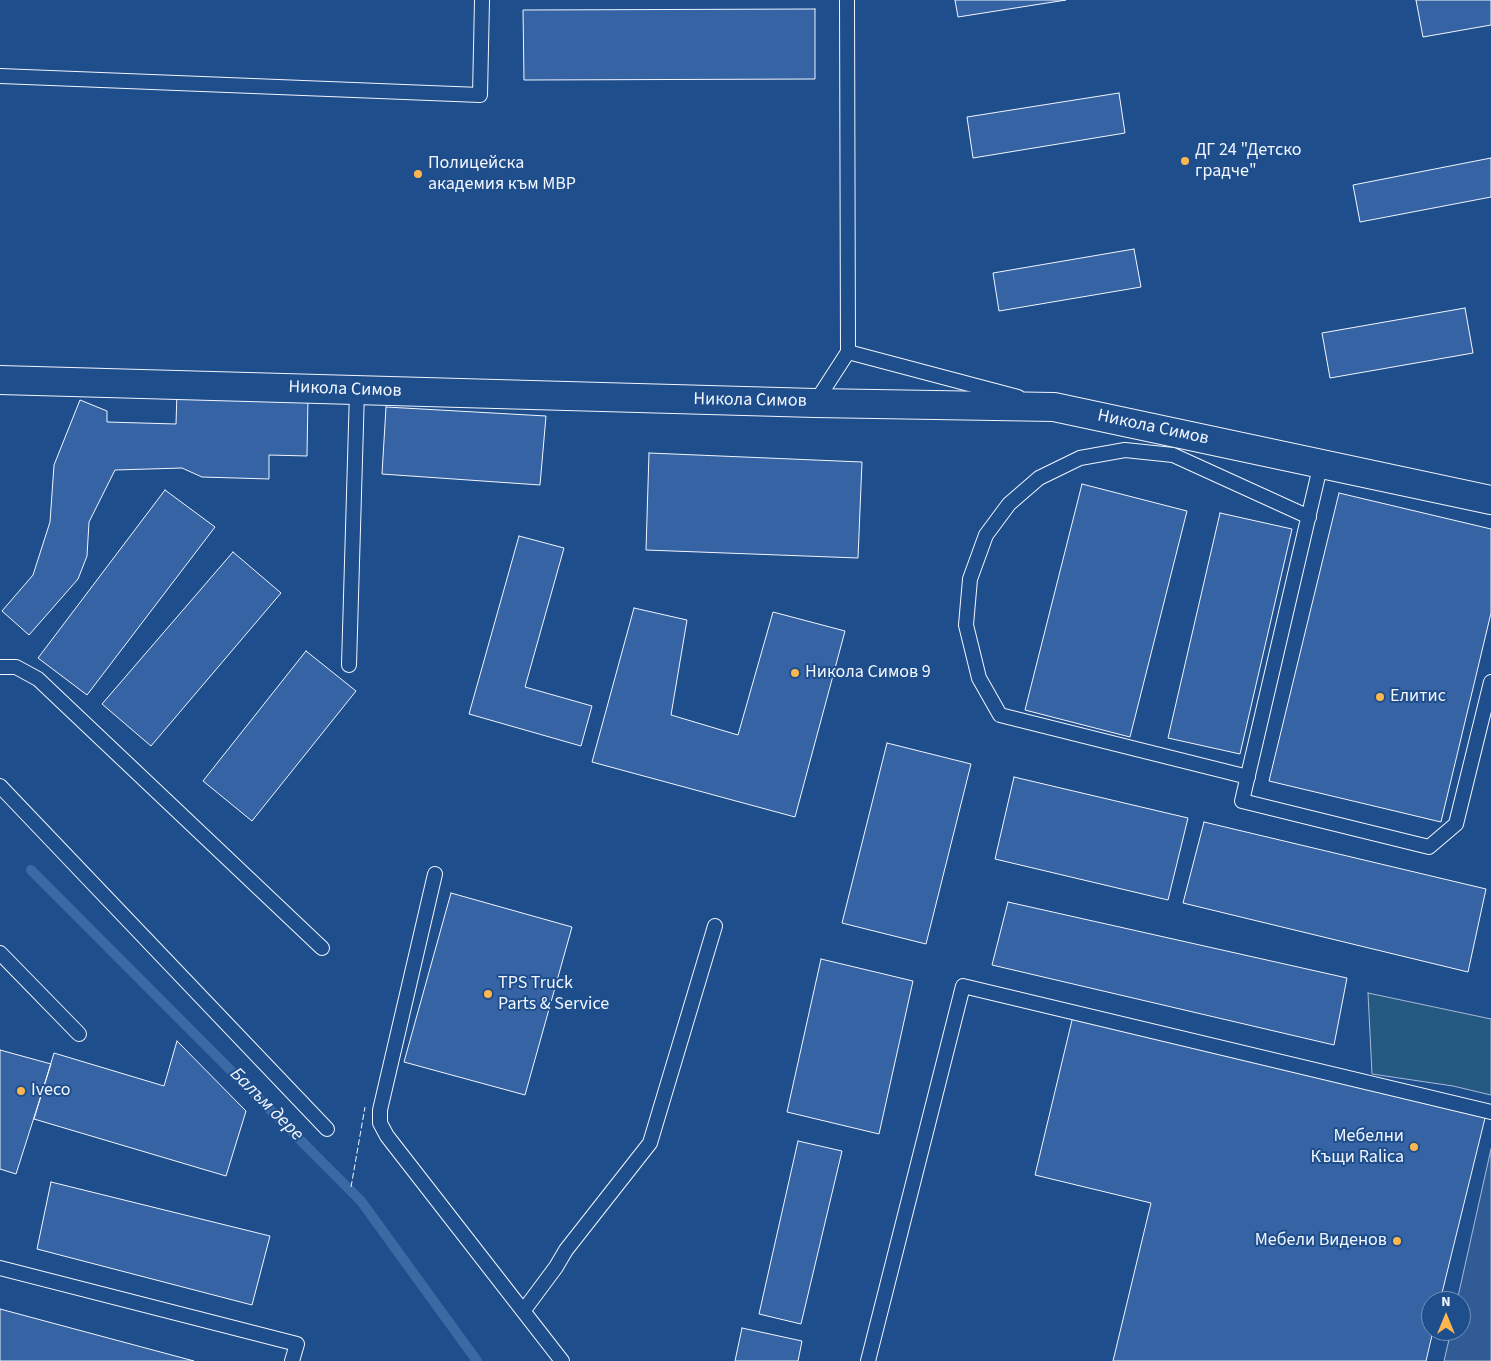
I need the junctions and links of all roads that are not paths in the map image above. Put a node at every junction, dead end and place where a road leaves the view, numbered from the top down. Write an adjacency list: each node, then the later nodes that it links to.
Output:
1 (482, 0): 3 (lane)
2 (847, 0): 4 (lane)
3 (0, 76)
4 (848, 352): 7 (lane); 8 (lane)
5 (0, 380): 6 (street, Никола Симов)
6 (357, 391): 7 (street, Никола Симов); 12 (lane)
7 (815, 403): 8 (street, Никола Симов)
8 (1054, 407): 9 (street, Никола Симов)
9 (1321, 463): 10 (street, Никола Симов); 11 (lane)
10 (1491, 500)
11 (1308, 517): 15 (lane); 15 (lane)
12 (350, 665)
13 (0, 667): 19 (lane)
14 (1491, 682): 15 (lane)
15 (1248, 777)
16 (0, 786): 23 (lane)
17 (435, 874): 25 (lane)
18 (715, 926): 25 (lane)
19 (322, 948)
20 (0, 953): 21 (lane)
21 (80, 1034)
22 (1491, 1112): 28 (lane)
23 (327, 1128)
24 (0, 1268): 26 (lane)
25 (524, 1310): 27 (lane)
26 (292, 1361)
27 (562, 1361)
28 (868, 1361)

